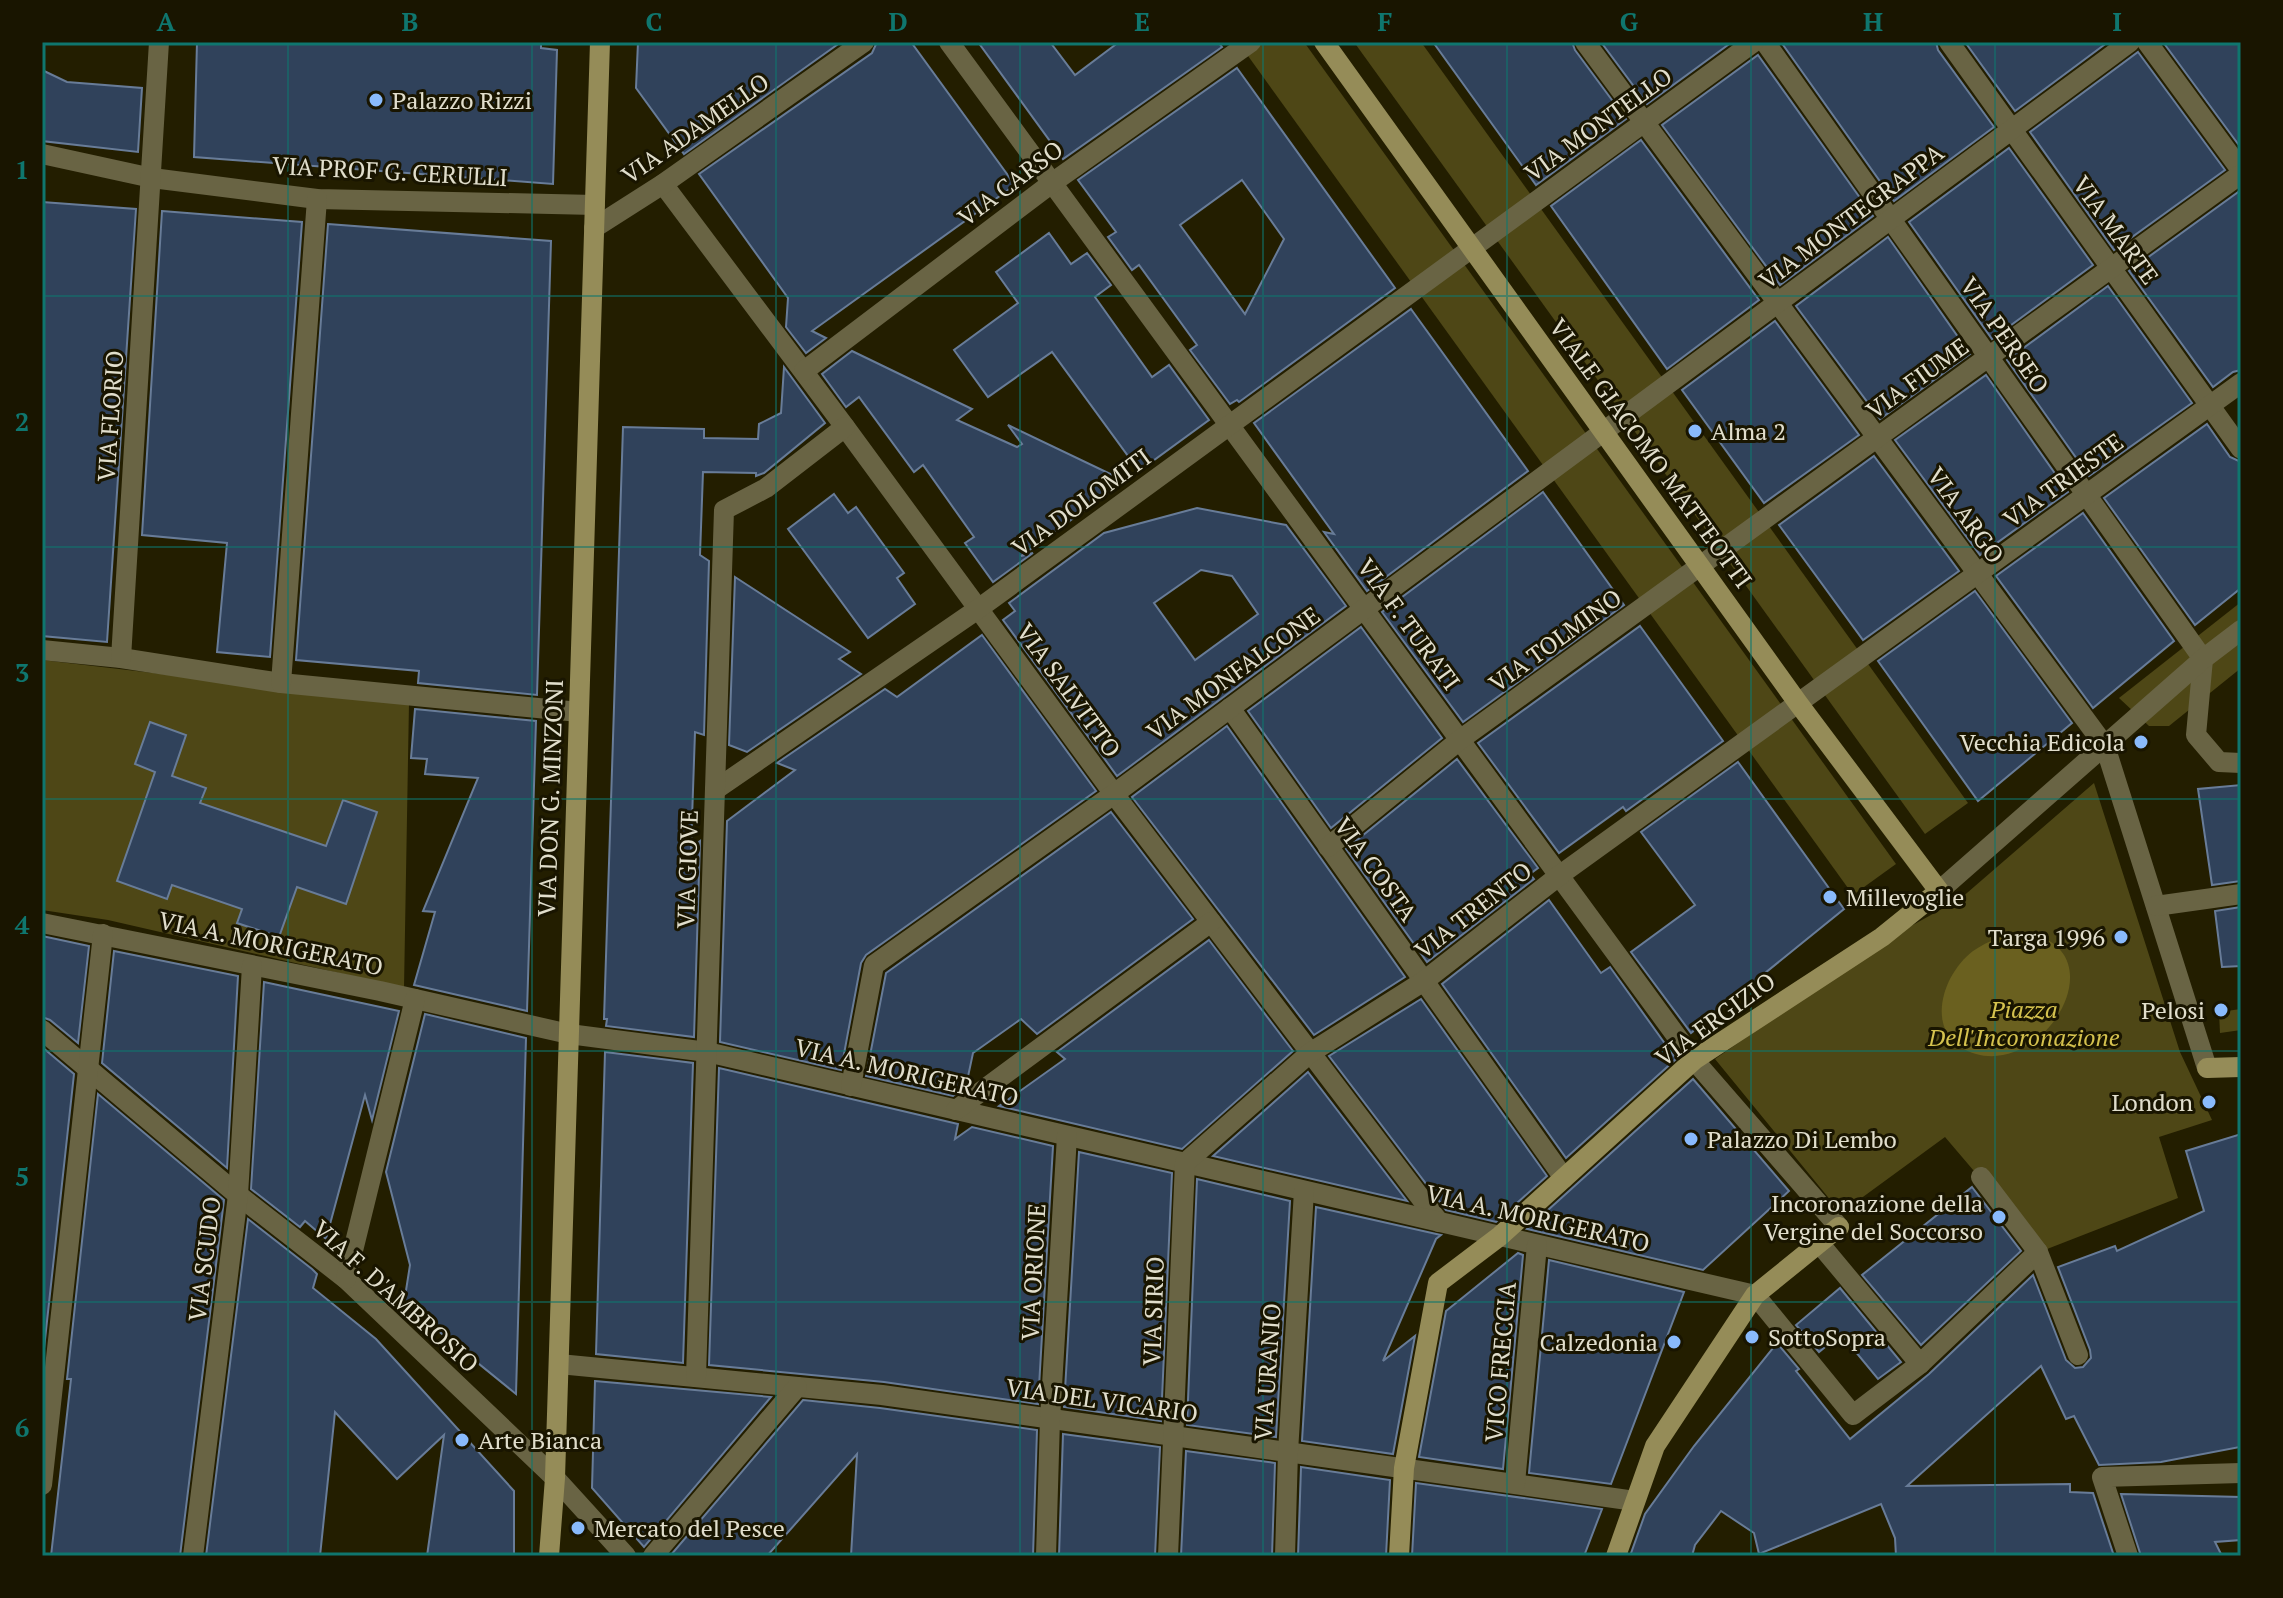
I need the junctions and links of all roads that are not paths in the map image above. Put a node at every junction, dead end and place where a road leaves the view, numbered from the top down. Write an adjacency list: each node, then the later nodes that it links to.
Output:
1 (159, 42): 17 (street, VIA FLORIO)
2 (600, 42): 21 (street, VIA DON G. MINZONI)
3 (864, 42): 19 (street, VIA ADAMELLO)
4 (949, 42): 18 (street, VIA F. TURATI)
5 (1251, 42): 18 (street, VIA CARSO)
6 (1324, 42): 24 (street, VIALE GIACOMO MATTEOTTI)
7 (1585, 42): 13 (street, VIA ARGO)
8 (1754, 42): 13 (street, VIA MONTELLO)
9 (1765, 42): 22 (street, VIA PERSEO)
10 (1949, 42): 14 (street, VIA MARTE)
11 (2130, 42): 14 (street, VIA MONTEGRAPPA)
12 (2147, 42): 16 (street)
13 (1644, 122): 24 (street, VIA MONTELLO); 26 (street, VIA ARGO)
14 (2012, 129): 22 (street, VIA MONTEGRAPPA); 25 (street, VIA MARTE)
15 (42, 154): 17 (street, VIA PROF G. CERULLI)
16 (2241, 172): 25 (street, VIA FIUME)
17 (152, 178): 20 (street, VIA PROF G. CERULLI); 43 (street, VIA FLORIO)
18 (1052, 183): 28 (street, VIA CARSO); 31 (street, VIA F. TURATI)
19 (663, 184): 23 (street, VIA ADAMELLO); 28 (street, VIA SALVITTO)
20 (317, 199): 21 (street, VIA PROF G. CERULLI); 45 (street)
21 (595, 205): 23 (street, VIA DON G. MINZONI)
22 (1891, 219): 26 (street, VIA MONTEGRAPPA); 27 (street, VIA PERSEO)
23 (594, 228): 48 (street, VIA DON G. MINZONI)
24 (1472, 247): 31 (street, VIA DOLOMITI); 33 (street, VIALE GIACOMO MATTEOTTI)
25 (2111, 269): 27 (street, VIA FIUME); 30 (street, VIA MARTE)
26 (1778, 303): 33 (street, VIA MONTEGRAPPA); 34 (street, VIA ARGO)
27 (1989, 357): 34 (street, VIA FIUME); 36 (street, VIA PERSEO)
28 (804, 371): 32 (street, VIA SALVITTO)
29 (2241, 383): 30 (street, VIA TRIESTE)
30 (2210, 405): 35 (street, VIA MARTE); 36 (street, VIA TRIESTE)
31 (1228, 426): 39 (street, VIA F. TURATI); 40 (street, VIA DOLOMITI)
32 (845, 427): 40 (street, VIA SALVITTO); 52 (street, VIA GIOVE)
33 (1604, 432): 37 (street, VIALE GIACOMO MATTEOTTI); 39 (street, VIA MONFALCONE)
34 (1877, 438): 37 (street, VIA FIUME); 38 (street, VIA ARGO)
35 (2241, 449)
36 (2087, 494): 38 (street, VIA TRIESTE); 44 (street, VIA PERSEO)
37 (1701, 567): 46 (street, VIALE GIACOMO MATTEOTTI); 49 (street, VIA TOLMINO)
38 (1977, 574): 46 (street, VIA TRIESTE); 50 (street, VIA ARGO)
39 (1366, 608): 47 (street, VIA MONFALCONE); 49 (street, VIA F. TURATI)
40 (978, 609): 52 (street, VIA DOLOMITI); 53 (street, VIA SALVITTO)
41 (2241, 630): 44 (street, VIA ERGIZIO)
42 (42, 650): 43 (street)
43 (121, 658): 45 (street)
44 (2203, 659): 50 (street, VIA ERGIZIO); 51 (street)
45 (281, 683): 48 (street)
46 (1798, 703): 55 (street, VIA TRENTO); 56 (street, VIALE GIACOMO MATTEOTTI)
47 (1230, 708): 53 (street, VIA MONFALCONE); 54 (street, VIA COSTA)
48 (579, 712): 66 (street, VIA DON G. MINZONI)
49 (1461, 739): 54 (street, VIA TOLMINO); 55 (street, VIA F. TURATI)
50 (2105, 746): 56 (street, VIA ERGIZIO); 58 (street, VIA ARGO)
51 (2241, 763)
52 (715, 790): 67 (street, VIA GIOVE)
53 (1114, 794): 59 (street, VIA SALVITTO); 72 (street, VIA MONFALCONE)
54 (1328, 847): 63 (street, VIA COSTA)
55 (1560, 875): 63 (street, VIA TRENTO); 69 (street, VIA F. TURATI)
56 (1939, 891): 69 (street, VIA ERGIZIO)
57 (2241, 894): 58 (street)
58 (2156, 906): 70 (street, VIA ARGO)
59 (1211, 922): 68 (street, VIA SALVITTO); 73 (street)
60 (42, 923): 61 (street, VIA A. MORIGERATO)
61 (103, 934): 62 (street, VIA A. MORIGERATO); 71 (street)
62 (252, 966): 64 (street, VIA A. MORIGERATO); 79 (street, VIA SCUDO)
63 (1424, 981): 68 (street, VIA TRENTO); 77 (street, VIA COSTA)
64 (415, 999): 66 (street, VIA A. MORIGERATO); 85 (street)
65 (42, 1030): 71 (street, VIA F. D'AMBROSIO)
66 (569, 1034): 67 (street, VIA A. MORIGERATO); 88 (street, VIA DON G. MINZONI)
67 (707, 1052): 72 (street, VIA A. MORIGERATO); 90 (street, VIA GIOVE)
68 (1310, 1053): 75 (street, VIA TRENTO); 80 (street, VIA SALVITTO)
69 (1694, 1060): 77 (street, VIA ERGIZIO); 82 (street, VIA F. TURATI)
70 (2241, 1067)
71 (87, 1070): 79 (street, VIA F. D'AMBROSIO); 91 (street)
72 (851, 1086): 73 (street, VIA A. MORIGERATO)
73 (956, 1110): 74 (street, VIA A. MORIGERATO)
74 (1067, 1136): 75 (street, VIA A. MORIGERATO); 93 (street, VIA ORIONE)
75 (1185, 1163): 78 (street, VIA A. MORIGERATO); 94 (street, VIA SIRIO)
76 (1981, 1177): 84 (street)
77 (1564, 1178): 81 (street, VIA ERGIZIO)
78 (1304, 1191): 80 (street, VIA A. MORIGERATO); 95 (street, VIA URANIO)
79 (238, 1195): 85 (street, VIA F. D'AMBROSIO); 102 (street, VIA SCUDO)
80 (1439, 1222): 81 (street, VIA A. MORIGERATO)
81 (1500, 1236): 83 (street, VIA A. MORIGERATO); 96 (street, VIA ERGIZIO)
82 (1819, 1243): 86 (street); 89 (street)
83 (1537, 1245): 86 (street, VIA A. MORIGERATO); 99 (street, VICO FRECCIA)
84 (2038, 1252): 87 (street); 89 (street)
85 (346, 1279): 98 (street, VIA F. D'AMBROSIO)
86 (1755, 1295): 89 (street); 101 (street)
87 (2078, 1355)
88 (559, 1364): 90 (street, VIA DEL VICARIO); 98 (street, VIA DON G. MINZONI)
89 (1920, 1364)
90 (696, 1377): 92 (street, VIA DEL VICARIO)
91 (47, 1382): 100 (street)
92 (797, 1387): 93 (street, VIA DEL VICARIO); 105 (street)
93 (1050, 1419): 94 (street, VIA DEL VICARIO); 106 (street, VIA ORIONE)
94 (1173, 1436): 95 (street, VIA DEL VICARIO); 107 (street, VIA SIRIO)
95 (1288, 1452): 96 (street, VIA DEL VICARIO); 108 (street, VIA URANIO)
96 (1404, 1468): 99 (street, VIA DEL VICARIO); 109 (street, VIA ERGIZIO)
97 (2241, 1473): 111 (street)
98 (555, 1478): 103 (street, VIA DON G. MINZONI); 104 (street, VIA F. D'AMBROSIO)
99 (1515, 1483): 101 (street, VIA DEL VICARIO)
100 (42, 1485)
101 (1635, 1501): 110 (street)
102 (193, 1556)
103 (549, 1556)
104 (626, 1556)
105 (653, 1556)
106 (1046, 1556)
107 (1168, 1556)
108 (1285, 1556)
109 (1399, 1556)
110 (1616, 1556)
111 (2128, 1556)

